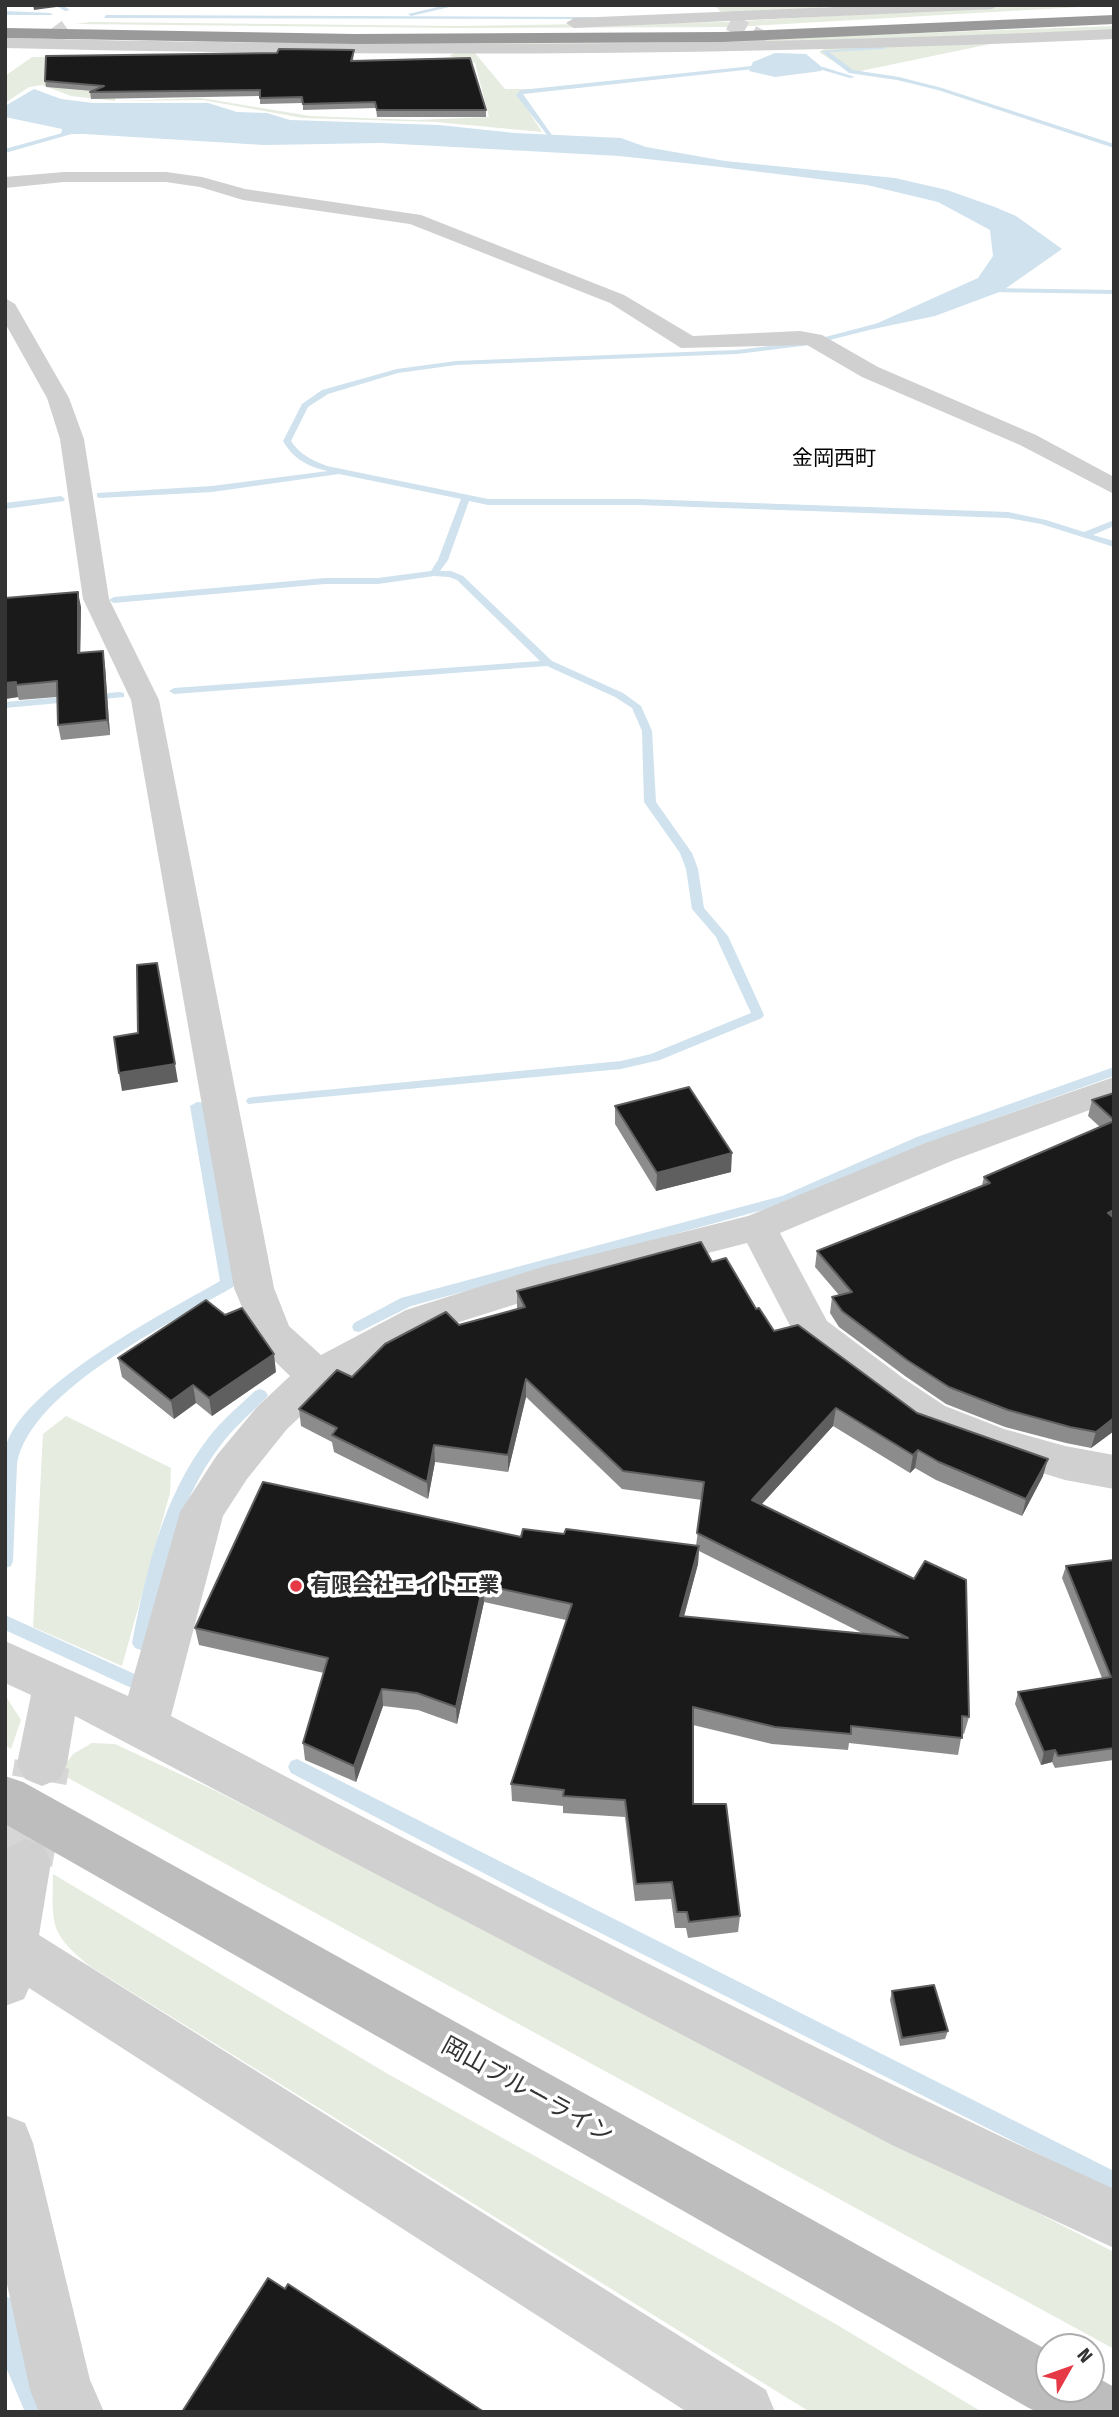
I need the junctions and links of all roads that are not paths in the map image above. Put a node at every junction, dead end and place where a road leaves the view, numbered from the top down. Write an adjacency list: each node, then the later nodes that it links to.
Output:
1 (992, 5): 3 (street)
2 (1114, 8): 7 (highway)
3 (12, 21): 7 (highway)
4 (1074, 21): 5 (highway); 7 (highway); 9 (highway)
5 (1114, 22): 9 (highway)
6 (5, 33): 9 (highway)
7 (623, 33)
8 (1114, 34): 10 (street)
9 (805, 35)
10 (5, 43)
11 (5, 183): 13 (street)
12 (5, 304): 16 (street)
13 (1114, 487)
14 (1114, 1088): 15 (street)
15 (758, 1227): 16 (street); 17 (street)
16 (317, 1376): 20 (street)
17 (1114, 1472)
18 (5, 1661): 19 (street)
19 (57, 1686): 20 (street); 21 (street)
20 (144, 1726): 25 (street)
21 (24, 1781): 26 (main road, 岡山ブルーライン)
22 (25, 1862): 23 (street)
23 (7, 1957): 29 (street)
24 (5, 2143): 28 (street)
25 (1114, 2219)
26 (1035, 2377)
27 (1081, 2403): 30 (main road)
28 (73, 2412)
29 (744, 2412)
30 (1097, 2412)

